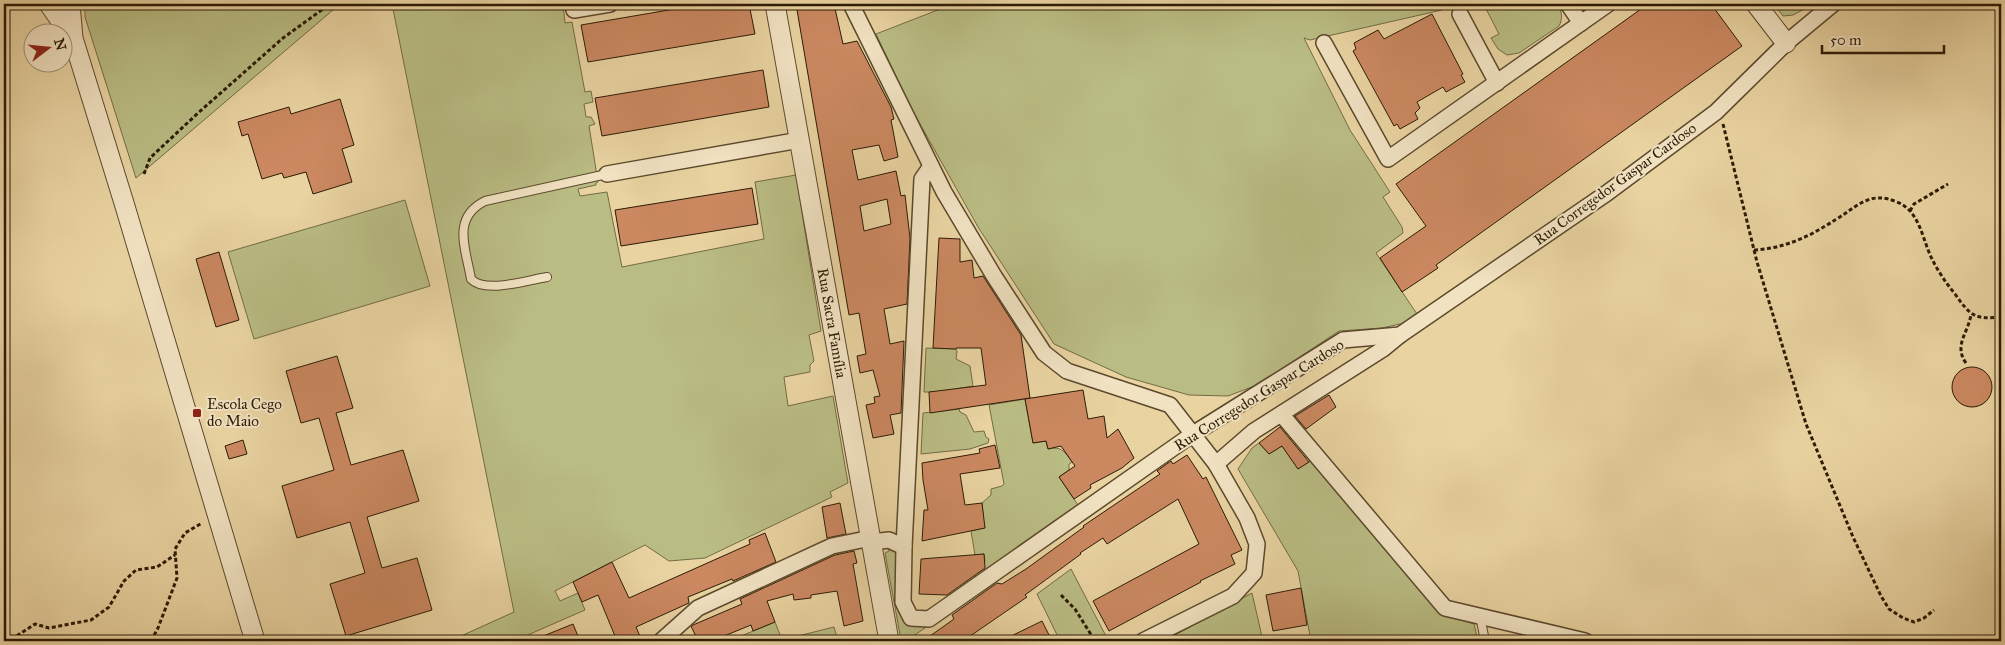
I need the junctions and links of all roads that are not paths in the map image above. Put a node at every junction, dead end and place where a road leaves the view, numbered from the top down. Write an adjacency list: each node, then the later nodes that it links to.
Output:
1 (49, 4): 13 (street)
2 (70, 4): 13 (street)
3 (610, 4): 10 (street)
4 (775, 4): 17 (street, Rua Sacra Família)
5 (851, 4): 18 (street)
6 (1568, 4): 12 (street)
7 (1608, 4): 12 (street)
8 (1756, 4): 15 (street)
9 (1833, 4): 15 (street, Rua Corregedor Gaspar Cardoso)
10 (574, 10)
11 (1460, 14): 16 (street)
12 (1581, 24): 16 (street)
13 (73, 38): 28 (street)
14 (1324, 43): 16 (street)
15 (1786, 43): 21 (street, Rua Corregedor Gaspar Cardoso)
16 (1496, 83)
17 (800, 140): 19 (street); 25 (street, Rua Sacra Família)
18 (931, 166): 23 (street); 26 (street)
19 (607, 174): 20 (lane)
20 (547, 277)
21 (1400, 335): 22 (street); 23 (street, Rua Corregedor Gaspar Cardoso)
22 (1282, 415): 24 (street); 27 (street)
23 (1193, 434): 24 (street); 26 (street, Rua Corregedor Gaspar Cardoso)
24 (1216, 464): 31 (street)
25 (871, 540): 26 (street); 29 (street); 30 (street, Rua Sacra Família)
26 (904, 547)
27 (1480, 616): 32 (lane); 33 (street)
28 (255, 641)
29 (661, 641)
30 (889, 641)
31 (1143, 641)
32 (1485, 641)
33 (1585, 641)

